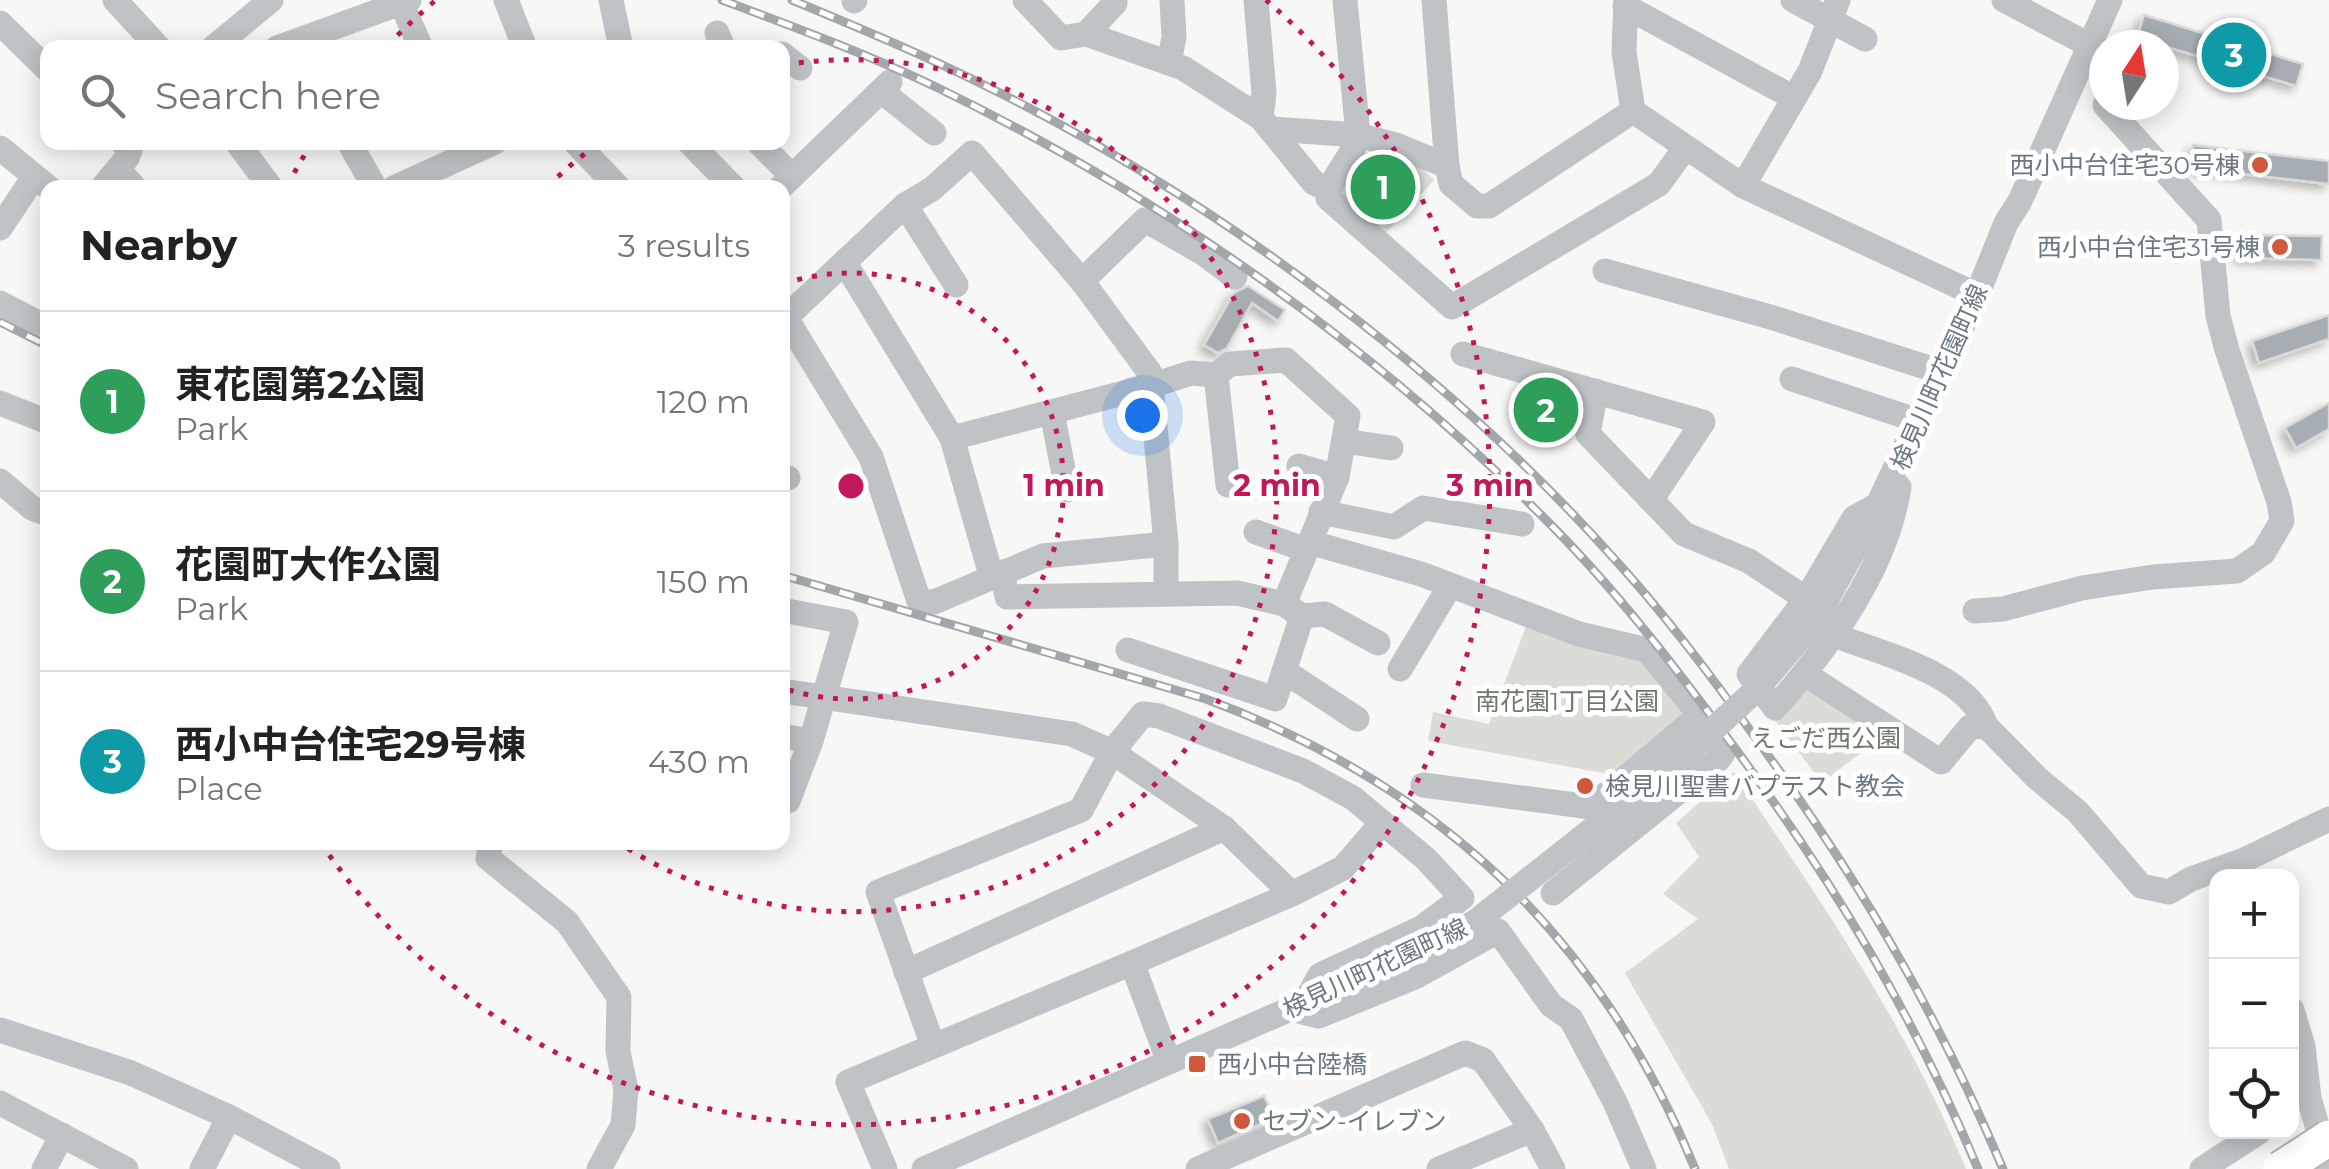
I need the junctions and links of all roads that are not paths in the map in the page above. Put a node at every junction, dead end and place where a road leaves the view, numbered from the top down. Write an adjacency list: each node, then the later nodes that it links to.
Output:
1 (115, 0): 21 (street)
2 (506, 0): 26 (street)
3 (611, 0): 27 (street)
4 (1172, 0): 30 (street)
5 (1256, 0): 36 (street)
6 (1345, 0): 38 (street)
7 (1434, 0): 48 (street)
8 (1793, 0): 16 (street)
9 (2004, 0): 28 (street)
10 (2110, 0): 18 (street, 検見川町花園町線)
11 (404, 1): 24 (street); 25 (street)
12 (265, 2): 22 (street); 23 (street)
13 (1033, 2): 19 (street)
14 (1114, 3): 19 (street)
15 (1626, 3): 32 (street); 34 (street)
16 (1834, 10): 20 (street); 32 (street)
17 (0, 24): 29 (street)
18 (2096, 30)
19 (1086, 34): 30 (street)
20 (1865, 39)
21 (151, 40)
22 (221, 40)
23 (283, 40)
24 (302, 40)
25 (418, 40)
26 (522, 40)
27 (619, 40)
28 (2089, 44): 31 (street, 検見川町花園町線)
29 (40, 62)
30 (1169, 63): 36 (street)
31 (2068, 89): 33 (street); 68 (street, 検見川町花園町線)
32 (1794, 98): 59 (street)
33 (2089, 98)
34 (1633, 111): 40 (street); 48 (street)
35 (2119, 120): 105 (street)
36 (1266, 123): 38 (street); 60 (street)
37 (934, 133): 56 (street)
38 (1358, 136): 48 (street); 60 (street)
39 (0, 148): 57 (street)
40 (1685, 148): 59 (street); 60 (street)
41 (130, 150): 49 (street)
42 (242, 150): 50 (street)
43 (354, 150): 51 (street)
44 (460, 150): 52 (street)
45 (583, 150): 53 (street)
46 (697, 150): 54 (street)
47 (764, 150): 55 (street)
48 (1447, 166)
49 (118, 180)
50 (264, 180)
51 (370, 180)
52 (408, 180)
53 (611, 180)
54 (726, 180)
55 (785, 180)
56 (788, 180)
57 (40, 181)
58 (40, 183): 62 (street)
59 (1743, 186): 68 (street)
60 (1330, 190)
61 (905, 204): 63 (street); 66 (street); 67 (street)
62 (0, 228)
63 (845, 263): 70 (street); 83 (street)
64 (1605, 271): 74 (street)
65 (1235, 277): 66 (street)
66 (1082, 282): 77 (street)
67 (956, 285)
68 (1976, 295): 74 (street, 検見川町花園町線)
69 (0, 303): 71 (street)
70 (790, 313)
71 (40, 317)
72 (790, 328): 100 (street)
73 (1462, 354): 78 (street)
74 (1941, 372): 82 (street, 検見川町花園町線)
75 (1216, 375): 77 (street); 84 (street); 90 (street)
76 (1792, 379): 82 (street)
77 (1150, 386): 80 (street); 98 (street)
78 (1596, 391): 92 (street); 92 (street)
79 (0, 404): 81 (street)
80 (1052, 412): 83 (street); 91 (street)
81 (40, 419)
82 (1919, 421): 86 (street, 検見川町花園町線)
83 (952, 438): 100 (street)
84 (1344, 441): 85 (street); 88 (street)
85 (1391, 448)
86 (1903, 457): 93 (street, 検見川町花園町線); 107 (street)
87 (1299, 466): 88 (street)
88 (1336, 478): 95 (street)
89 (0, 481): 94 (street)
90 (1228, 484)
91 (1067, 490)
92 (1651, 500): 103 (street)
93 (1877, 509): 103 (street); 132 (street, 検見川町花園町線, bridge)
94 (40, 511)
95 (1321, 512): 96 (street); 99 (street)
96 (1522, 524)
97 (1256, 532): 99 (street)
98 (1166, 544): 100 (street); 102 (street)
99 (1307, 546): 101 (street); 104 (street)
100 (996, 574): 102 (street)
101 (1450, 586): 110 (street); 115 (street)
102 (1166, 594): 104 (street)
103 (1806, 599): 112 (street)
104 (1293, 610): 108 (street); 111 (street)
105 (1975, 611)
106 (790, 612): 114 (street)
107 (1834, 634): 112 (street); 117 (street)
108 (1378, 643)
109 (1128, 650): 111 (street)
110 (1400, 669)
111 (1284, 671): 116 (street)
112 (1805, 674): 117 (street)
113 (790, 693): 114 (street)
114 (824, 699): 119 (street); 120 (street)
115 (1700, 715): 121 (street); 128 (street)
116 (1356, 718)
117 (1986, 726): 127 (street)
118 (790, 738): 119 (street)
119 (810, 742): 122 (street)
120 (1112, 752): 124 (street); 125 (street); 131 (street)
121 (1422, 784)
122 (790, 796)
123 (2329, 819): 127 (street)
124 (1380, 824): 129 (street); 132 (street)
125 (1224, 828): 129 (street); 131 (street)
126 (490, 850): 150 (street)
127 (2247, 868)
128 (1553, 892)
129 (1292, 894): 130 (street)
130 (1132, 964): 135 (street); 136 (street)
131 (906, 972): 135 (street)
132 (1307, 1002): 136 (street, 検見川町花園町線); 155 (street)
133 (0, 1030): 139 (street)
134 (2299, 1033): 137 (street)
135 (933, 1046): 151 (street)
136 (1169, 1062): 152 (street, 検見川町花園町線)
137 (2310, 1098): 144 (street)
138 (0, 1103): 141 (street)
139 (229, 1118): 148 (street); 149 (street)
140 (1532, 1130): 145 (street); 153 (street); 154 (street)
141 (62, 1135): 146 (street); 147 (street)
142 (2329, 1138): 157 (highway, bridge)
143 (2248, 1139): 156 (street)
144 (2329, 1166)
145 (1208, 1167)
146 (44, 1169)
147 (126, 1169)
148 (202, 1169)
149 (328, 1169)
150 (599, 1169)
151 (885, 1169)
152 (924, 1169)
153 (1439, 1169)
154 (1553, 1169)
155 (1644, 1169)
156 (2202, 1169)
157 (2281, 1169)

